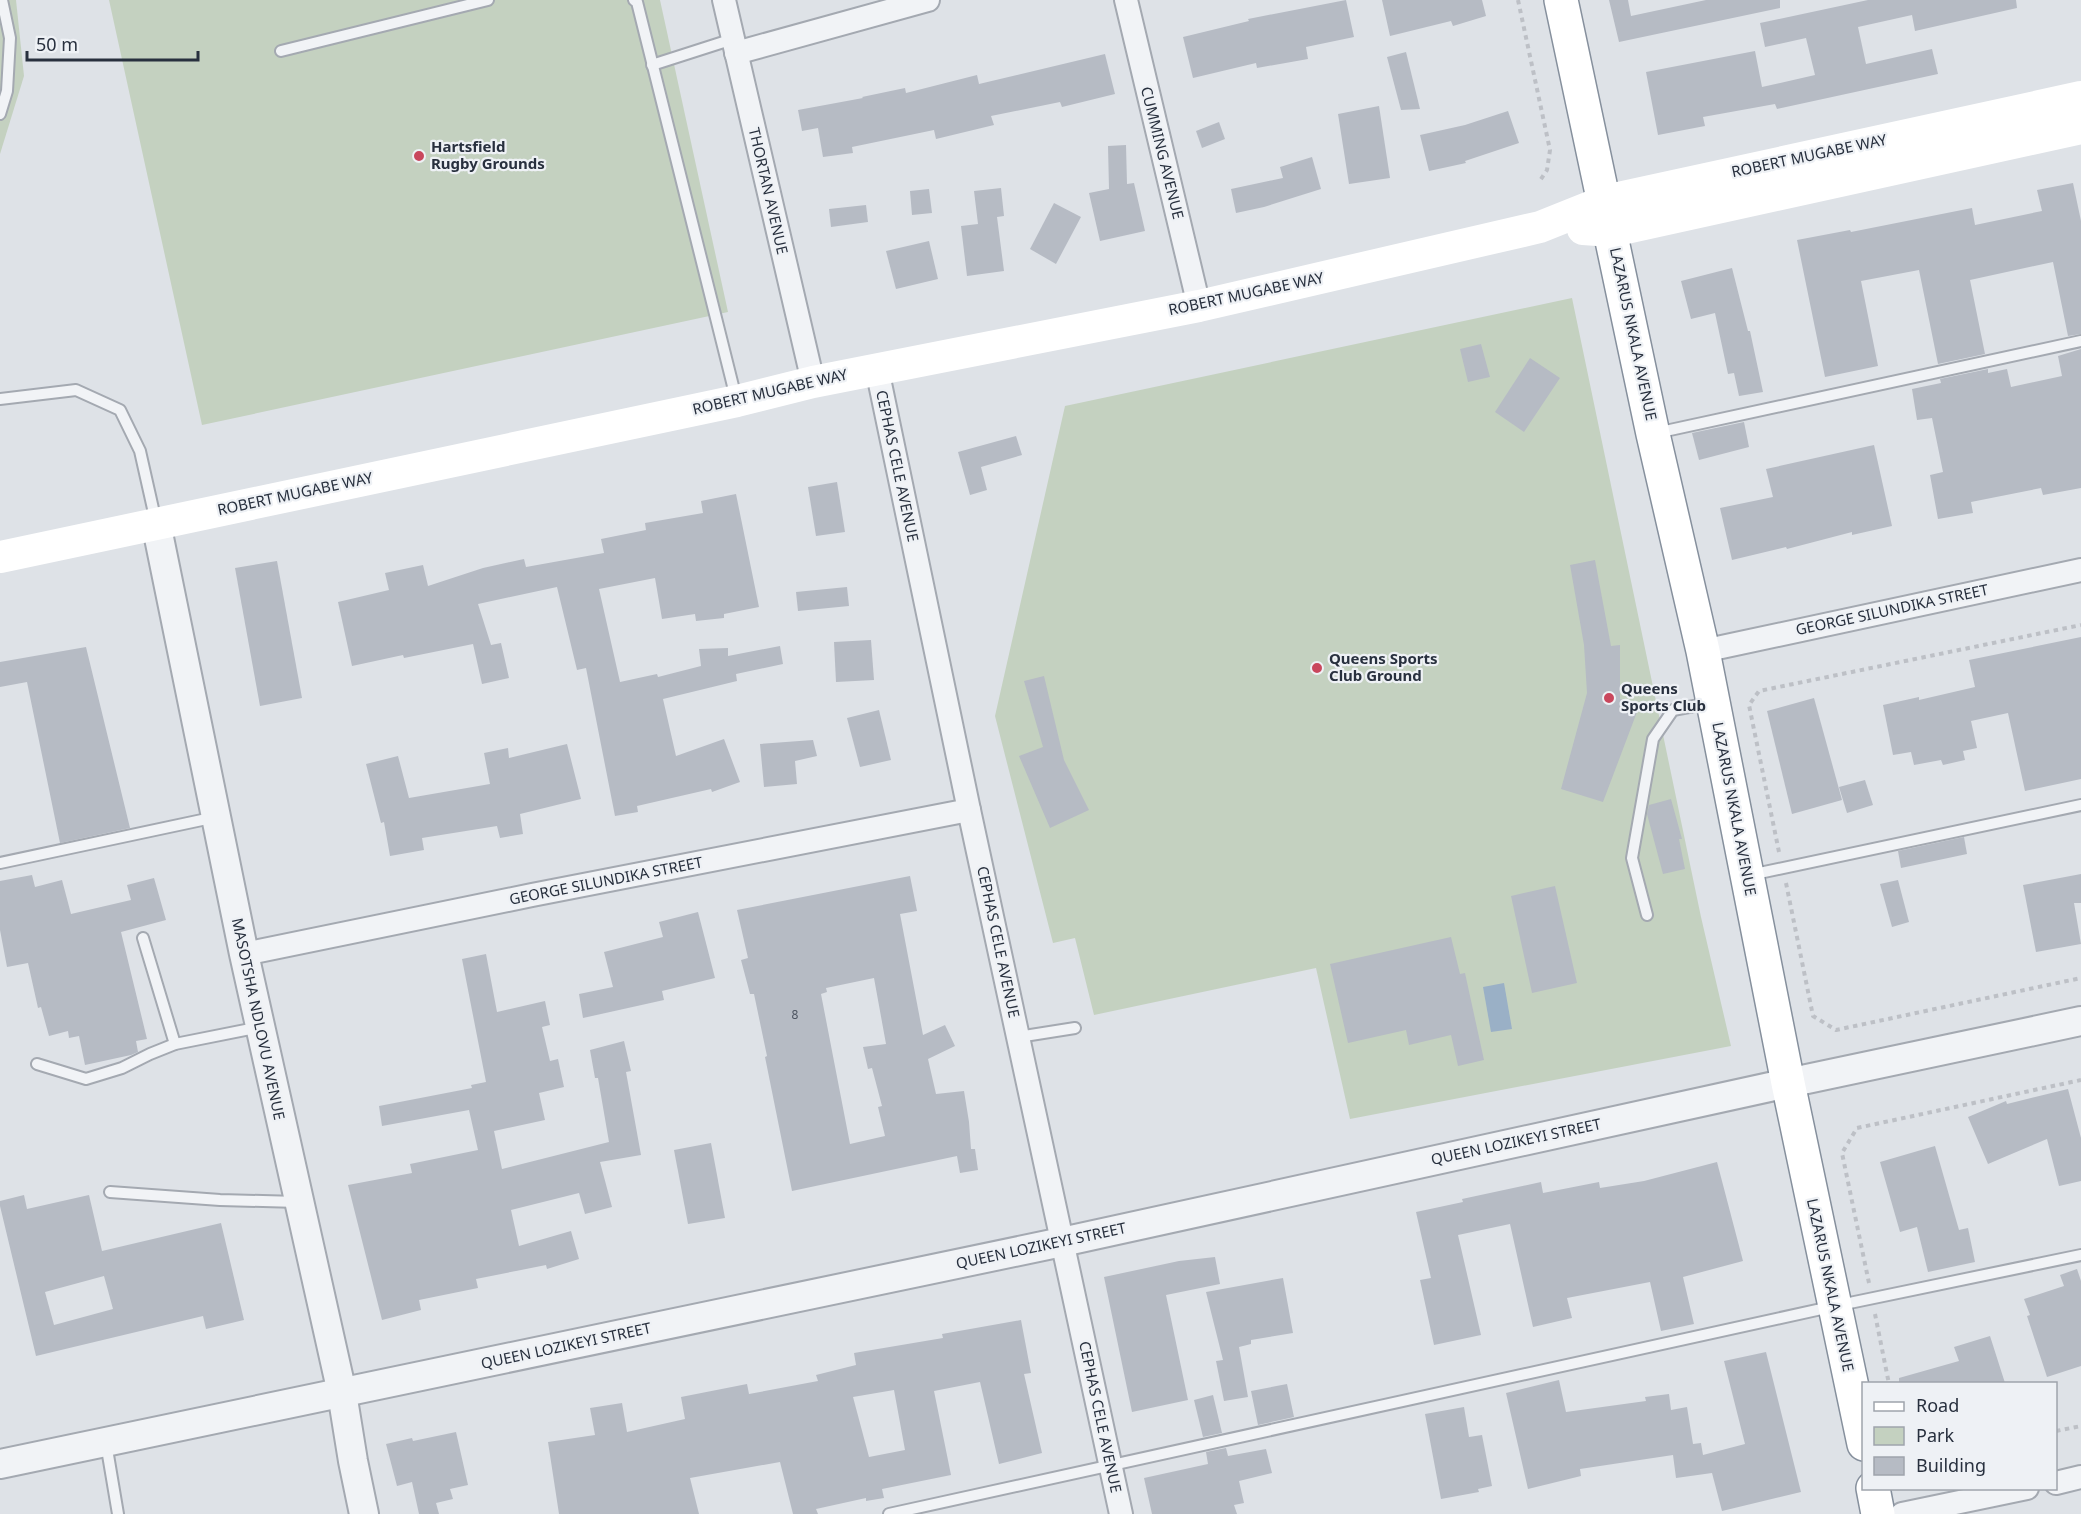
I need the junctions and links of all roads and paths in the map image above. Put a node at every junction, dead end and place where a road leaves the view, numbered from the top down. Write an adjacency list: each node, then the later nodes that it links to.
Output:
1 (2, 0): 13 (lane)
2 (488, 0): 10 (lane)
3 (633, 0): 11 (lane)
4 (724, 0): 9 (street, THORTAN AVENUE)
5 (1126, 0): 17 (street, CUMMING AVENUE)
6 (1518, 0): 15 (path)
7 (1561, 0): 16 (highway, LAZARUS NKALA AVENUE)
8 (915, 1): 9 (street)
9 (735, 46): 11 (lane); 20 (street, THORTAN AVENUE)
10 (280, 51)
11 (652, 64): 22 (lane)
12 (2081, 97): 16 (main road, ROBERT MUGABE WAY)
13 (0, 114)
14 (2081, 128): 16 (main road, ROBERT MUGABE WAY)
15 (1539, 182)
16 (1608, 216): 17 (main road, ROBERT MUGABE WAY); 23 (highway, LAZARUS NKALA AVENUE)
17 (1199, 306): 19 (main road, ROBERT MUGABE WAY)
18 (2081, 341): 23 (lane)
19 (877, 369): 20 (main road, ROBERT MUGABE WAY); 31 (street, CEPHAS CELE AVENUE)
20 (813, 382): 22 (main road, ROBERT MUGABE WAY)
21 (0, 399): 24 (lane)
22 (737, 401): 24 (main road, ROBERT MUGABE WAY)
23 (1653, 434): 28 (highway, LAZARUS NKALA AVENUE)
24 (156, 523): 25 (main road, ROBERT MUGABE WAY); 32 (street, MASOTSHA NDLOVU AVENUE)
25 (0, 557)
26 (2081, 570): 28 (street, GEORGE SILUNDIKA STREET)
27 (2081, 625): 34 (path)
28 (1703, 651): 29 (highway, LAZARUS NKALA AVENUE)
29 (1713, 702): 35 (highway, LAZARUS NKALA AVENUE); 36 (lane)
30 (2081, 805): 34 (lane)
31 (969, 810): 38 (street, GEORGE SILUNDIKA STREET); 43 (street, CEPHAS CELE AVENUE)
32 (216, 817): 33 (lane); 38 (street, MASOTSHA NDLOVU AVENUE)
33 (0, 863)
34 (1783, 868): 35 (lane); 39 (path)
35 (1747, 876): 47 (highway, LAZARUS NKALA AVENUE)
36 (1647, 915)
37 (143, 938): 44 (lane)
38 (244, 954): 41 (street, MASOTSHA NDLOVU AVENUE)
39 (2081, 978)
40 (2081, 1021): 47 (street, QUEEN LOZIKEYI STREET)
41 (260, 1027): 44 (lane); 49 (street, MASOTSHA NDLOVU AVENUE)
42 (1076, 1028): 43 (lane)
43 (1018, 1038): 50 (street, CEPHAS CELE AVENUE)
44 (175, 1044): 45 (lane)
45 (37, 1064)
46 (2081, 1080): 52 (path)
47 (1788, 1083): 50 (street, QUEEN LOZIKEYI STREET); 53 (highway, LAZARUS NKALA AVENUE)
48 (110, 1192): 49 (lane)
49 (299, 1202): 55 (street, MASOTSHA NDLOVU AVENUE)
50 (1062, 1242): 55 (street, QUEEN LOZIKEYI STREET); 61 (street, CEPHAS CELE AVENUE)
51 (2081, 1255): 52 (lane)
52 (1872, 1298): 53 (lane); 54 (path)
53 (1834, 1306): 58 (highway, LAZARUS NKALA AVENUE); 61 (lane)
54 (1889, 1382)
55 (342, 1393): 59 (street, QUEEN LOZIKEYI STREET); 67 (street, MASOTSHA NDLOVU AVENUE)
56 (2081, 1426): 57 (path)
57 (2057, 1431)
58 (1862, 1439)
59 (106, 1442): 60 (street, QUEEN LOZIKEYI STREET); 66 (lane)
60 (0, 1464)
61 (1111, 1466): 68 (lane); 69 (street, CEPHAS CELE AVENUE)
62 (2081, 1478): 63 (street)
63 (2057, 1483)
64 (1873, 1490): 70 (highway)
65 (2017, 1490): 71 (street)
66 (118, 1514)
67 (364, 1514)
68 (889, 1514)
69 (1121, 1514)
70 (1878, 1514)
71 (1902, 1514)

